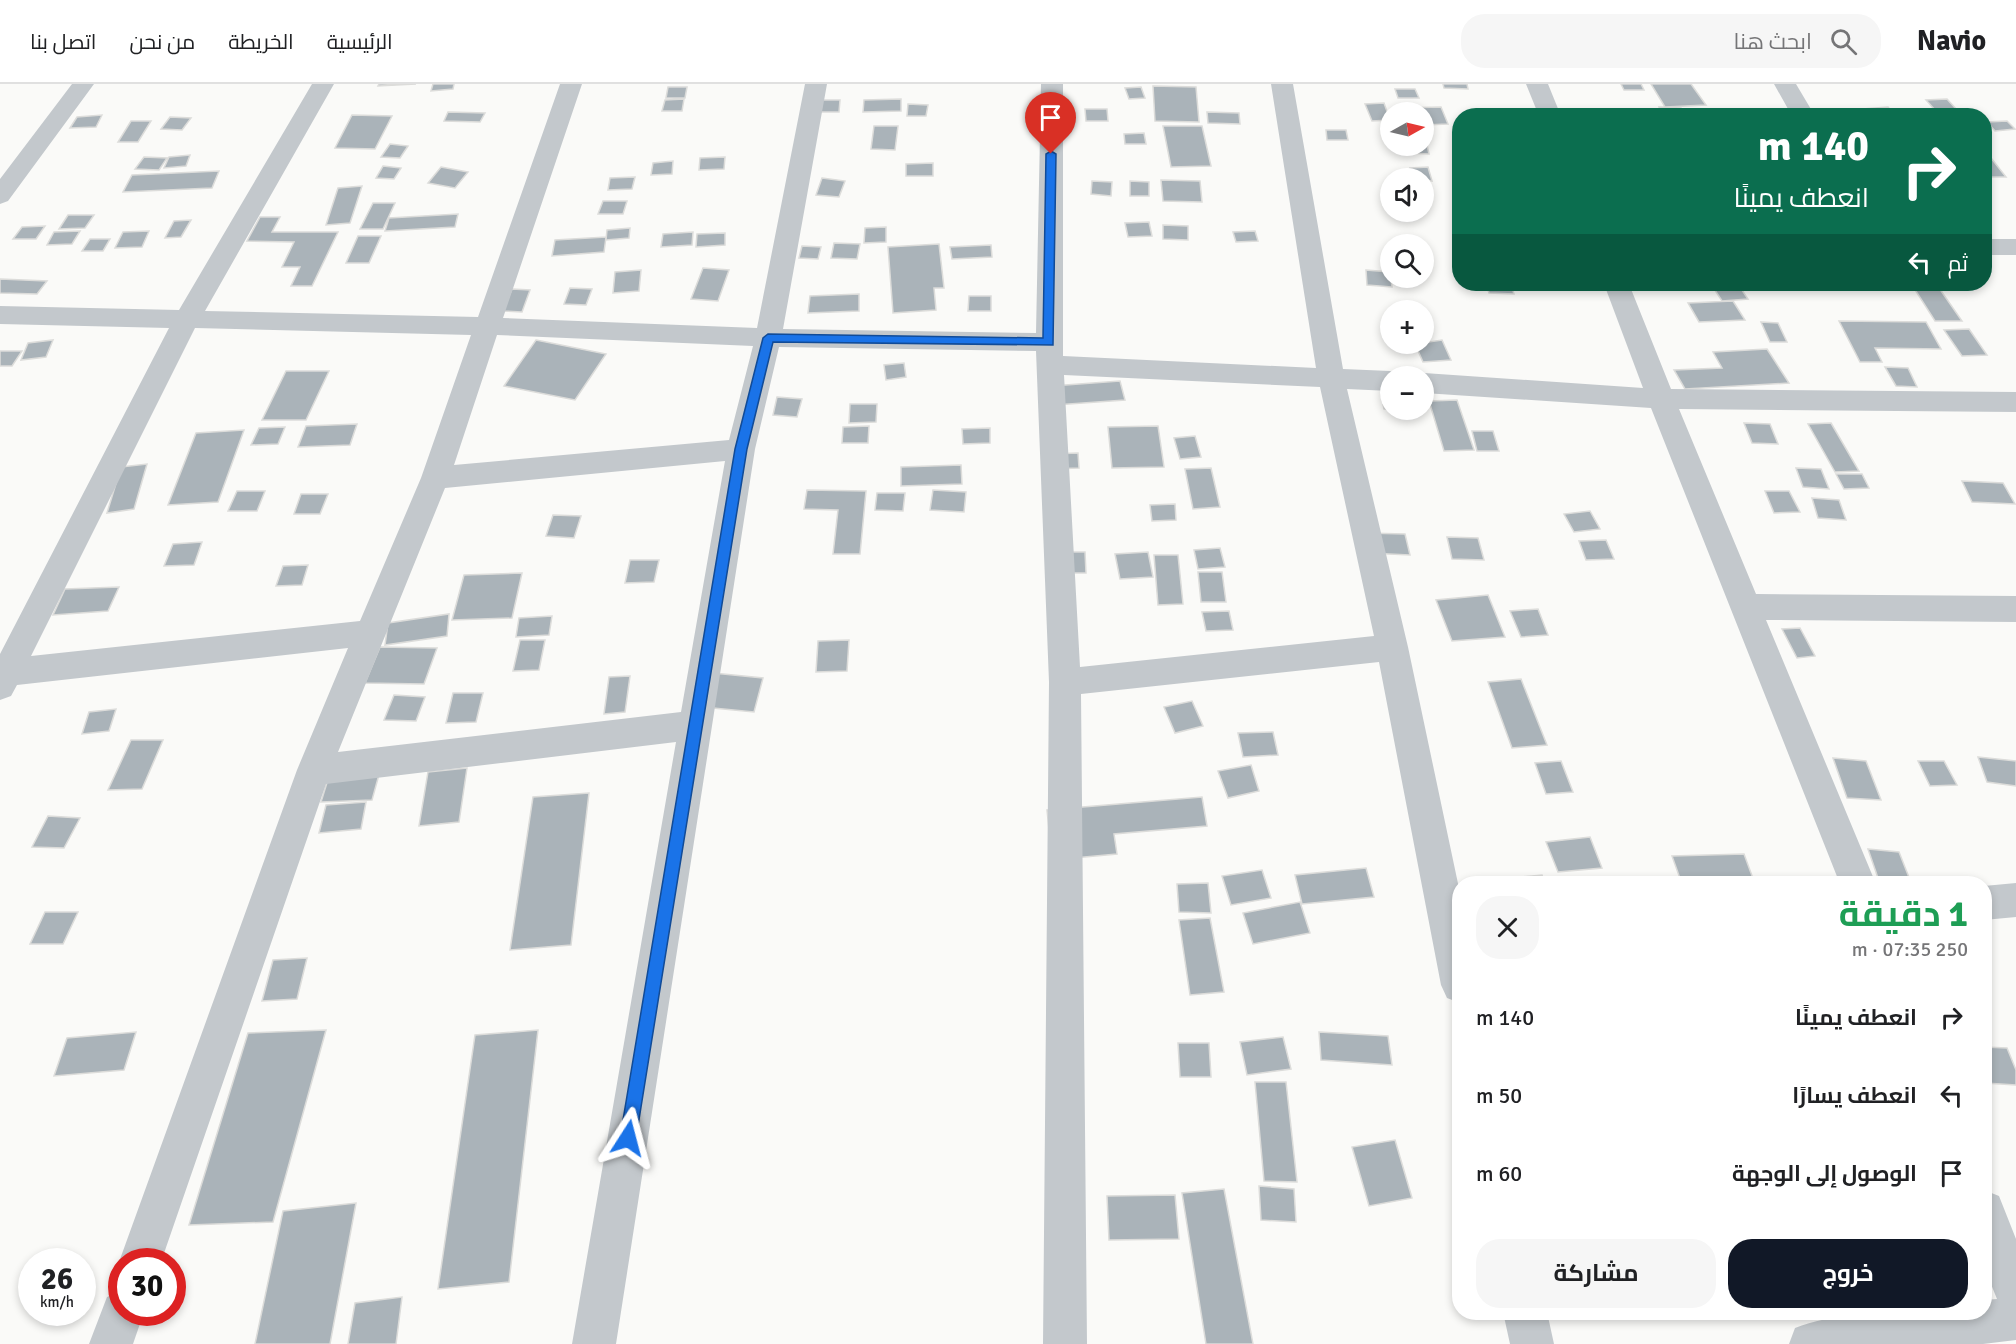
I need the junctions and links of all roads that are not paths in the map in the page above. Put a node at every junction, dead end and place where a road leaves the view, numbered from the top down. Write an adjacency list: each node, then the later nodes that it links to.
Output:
1 (83, 84): 11 (street)
2 (323, 84): 16 (street)
3 (571, 84): 17 (street)
4 (816, 84): 18 (street)
5 (1052, 84): 19 (street)
6 (1282, 84): 20 (street)
7 (1537, 84): 9 (street)
8 (1785, 84): 10 (street)
9 (1547, 108)
10 (1799, 108)
11 (0, 196)
12 (1992, 247): 13 (street)
13 (2016, 247)
14 (1620, 291): 23 (street)
15 (0, 315): 16 (street)
16 (186, 321): 17 (street); 31 (street)
17 (489, 326): 18 (street); 26 (street)
18 (768, 338): 19 (street); 25 (street)
19 (1049, 354): 20 (street); 32 (street)
20 (1331, 377): 21 (street); 30 (street)
21 (1380, 380)
22 (1434, 384): 23 (street)
23 (1661, 399): 24 (street); 27 (street)
24 (2016, 402)
25 (741, 449): 26 (street); 33 (street)
26 (435, 478): 29 (street)
27 (1747, 607): 28 (street); 35 (street)
28 (2016, 609)
29 (370, 633): 31 (street); 34 (street)
30 (1392, 647): 32 (street); 38 (street)
31 (4, 679)
32 (1065, 682): 47 (street)
33 (696, 725): 34 (street); 46 (street)
34 (314, 770): 40 (street)
35 (1855, 876)
36 (2016, 900): 37 (street)
37 (1992, 902)
38 (1452, 945)
39 (1992, 1232): 41 (street)
40 (145, 1248)
41 (2016, 1293)
42 (2016, 1318): 49 (street)
43 (1527, 1320): 48 (street)
44 (117, 1326): 45 (street)
45 (111, 1344)
46 (594, 1344)
47 (1065, 1344)
48 (1532, 1344)
49 (1811, 1344)

